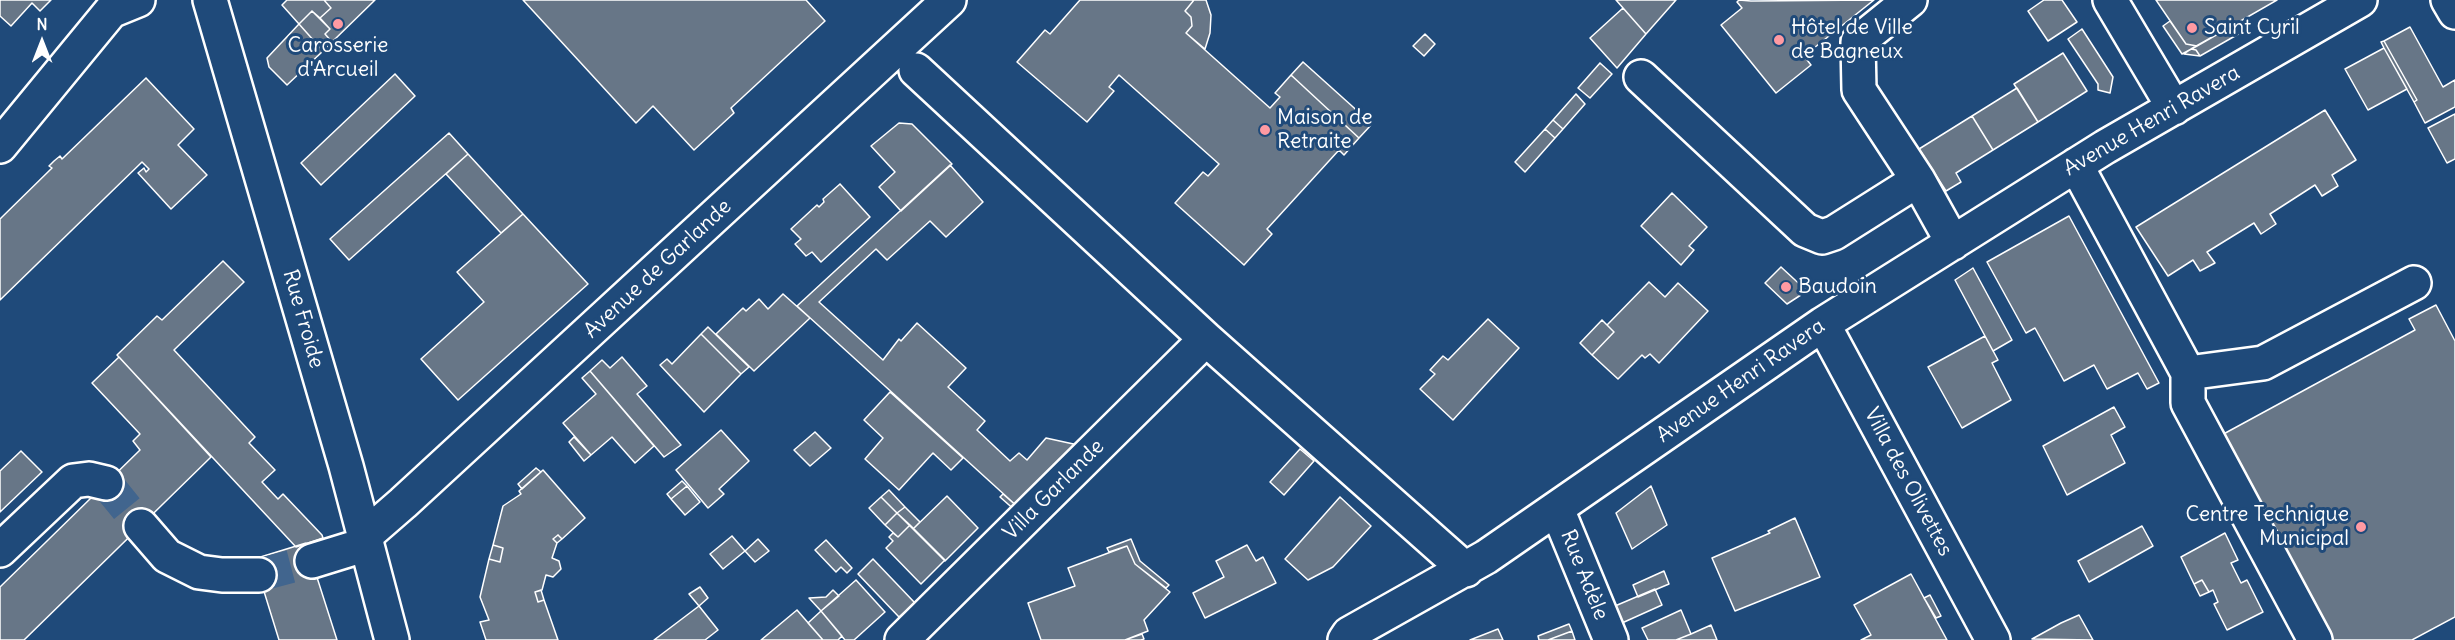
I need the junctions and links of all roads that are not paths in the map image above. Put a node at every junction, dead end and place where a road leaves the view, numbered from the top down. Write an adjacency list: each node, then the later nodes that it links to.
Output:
1 (138, 0): 12 (street)
2 (210, 0): 23 (street, Rue Froide)
3 (950, 0): 23 (street, Avenue de Garlande)
4 (1910, 0): 14 (street)
5 (2110, 0): 11 (street)
6 (2361, 0): 11 (street, Avenue Henri Ravera)
7 (2448, 0): 8 (street)
8 (2455, 12)
9 (916, 70): 18 (street)
10 (1641, 77): 14 (street)
11 (2174, 108): 13 (street, Avenue Henri Ravera)
12 (0, 146)
13 (2076, 165): 15 (street, Avenue Henri Ravera); 19 (street)
14 (1918, 180): 15 (street)
15 (1953, 243): 17 (street, Avenue Henri Ravera)
16 (2414, 283): 19 (street)
17 (1823, 324): 21 (street, Avenue Henri Ravera); 32 (street, Villa des Olivettes)
18 (1206, 339): 26 (street); 30 (street, Villa Garlande)
19 (2188, 373): 33 (street)
20 (106, 483): 24 (street)
21 (1557, 509): 26 (street, Avenue Henri Ravera); 31 (street, Rue Adèle)
22 (141, 526): 27 (street)
23 (366, 540): 25 (street); 29 (street, Rue Froide)
24 (0, 550)
25 (312, 561)
26 (1466, 570): 28 (street, Avenue Henri Ravera)
27 (259, 575)
28 (1344, 638)
29 (392, 640)
30 (902, 640)
31 (1611, 640)
32 (1993, 640)
33 (2315, 640)

